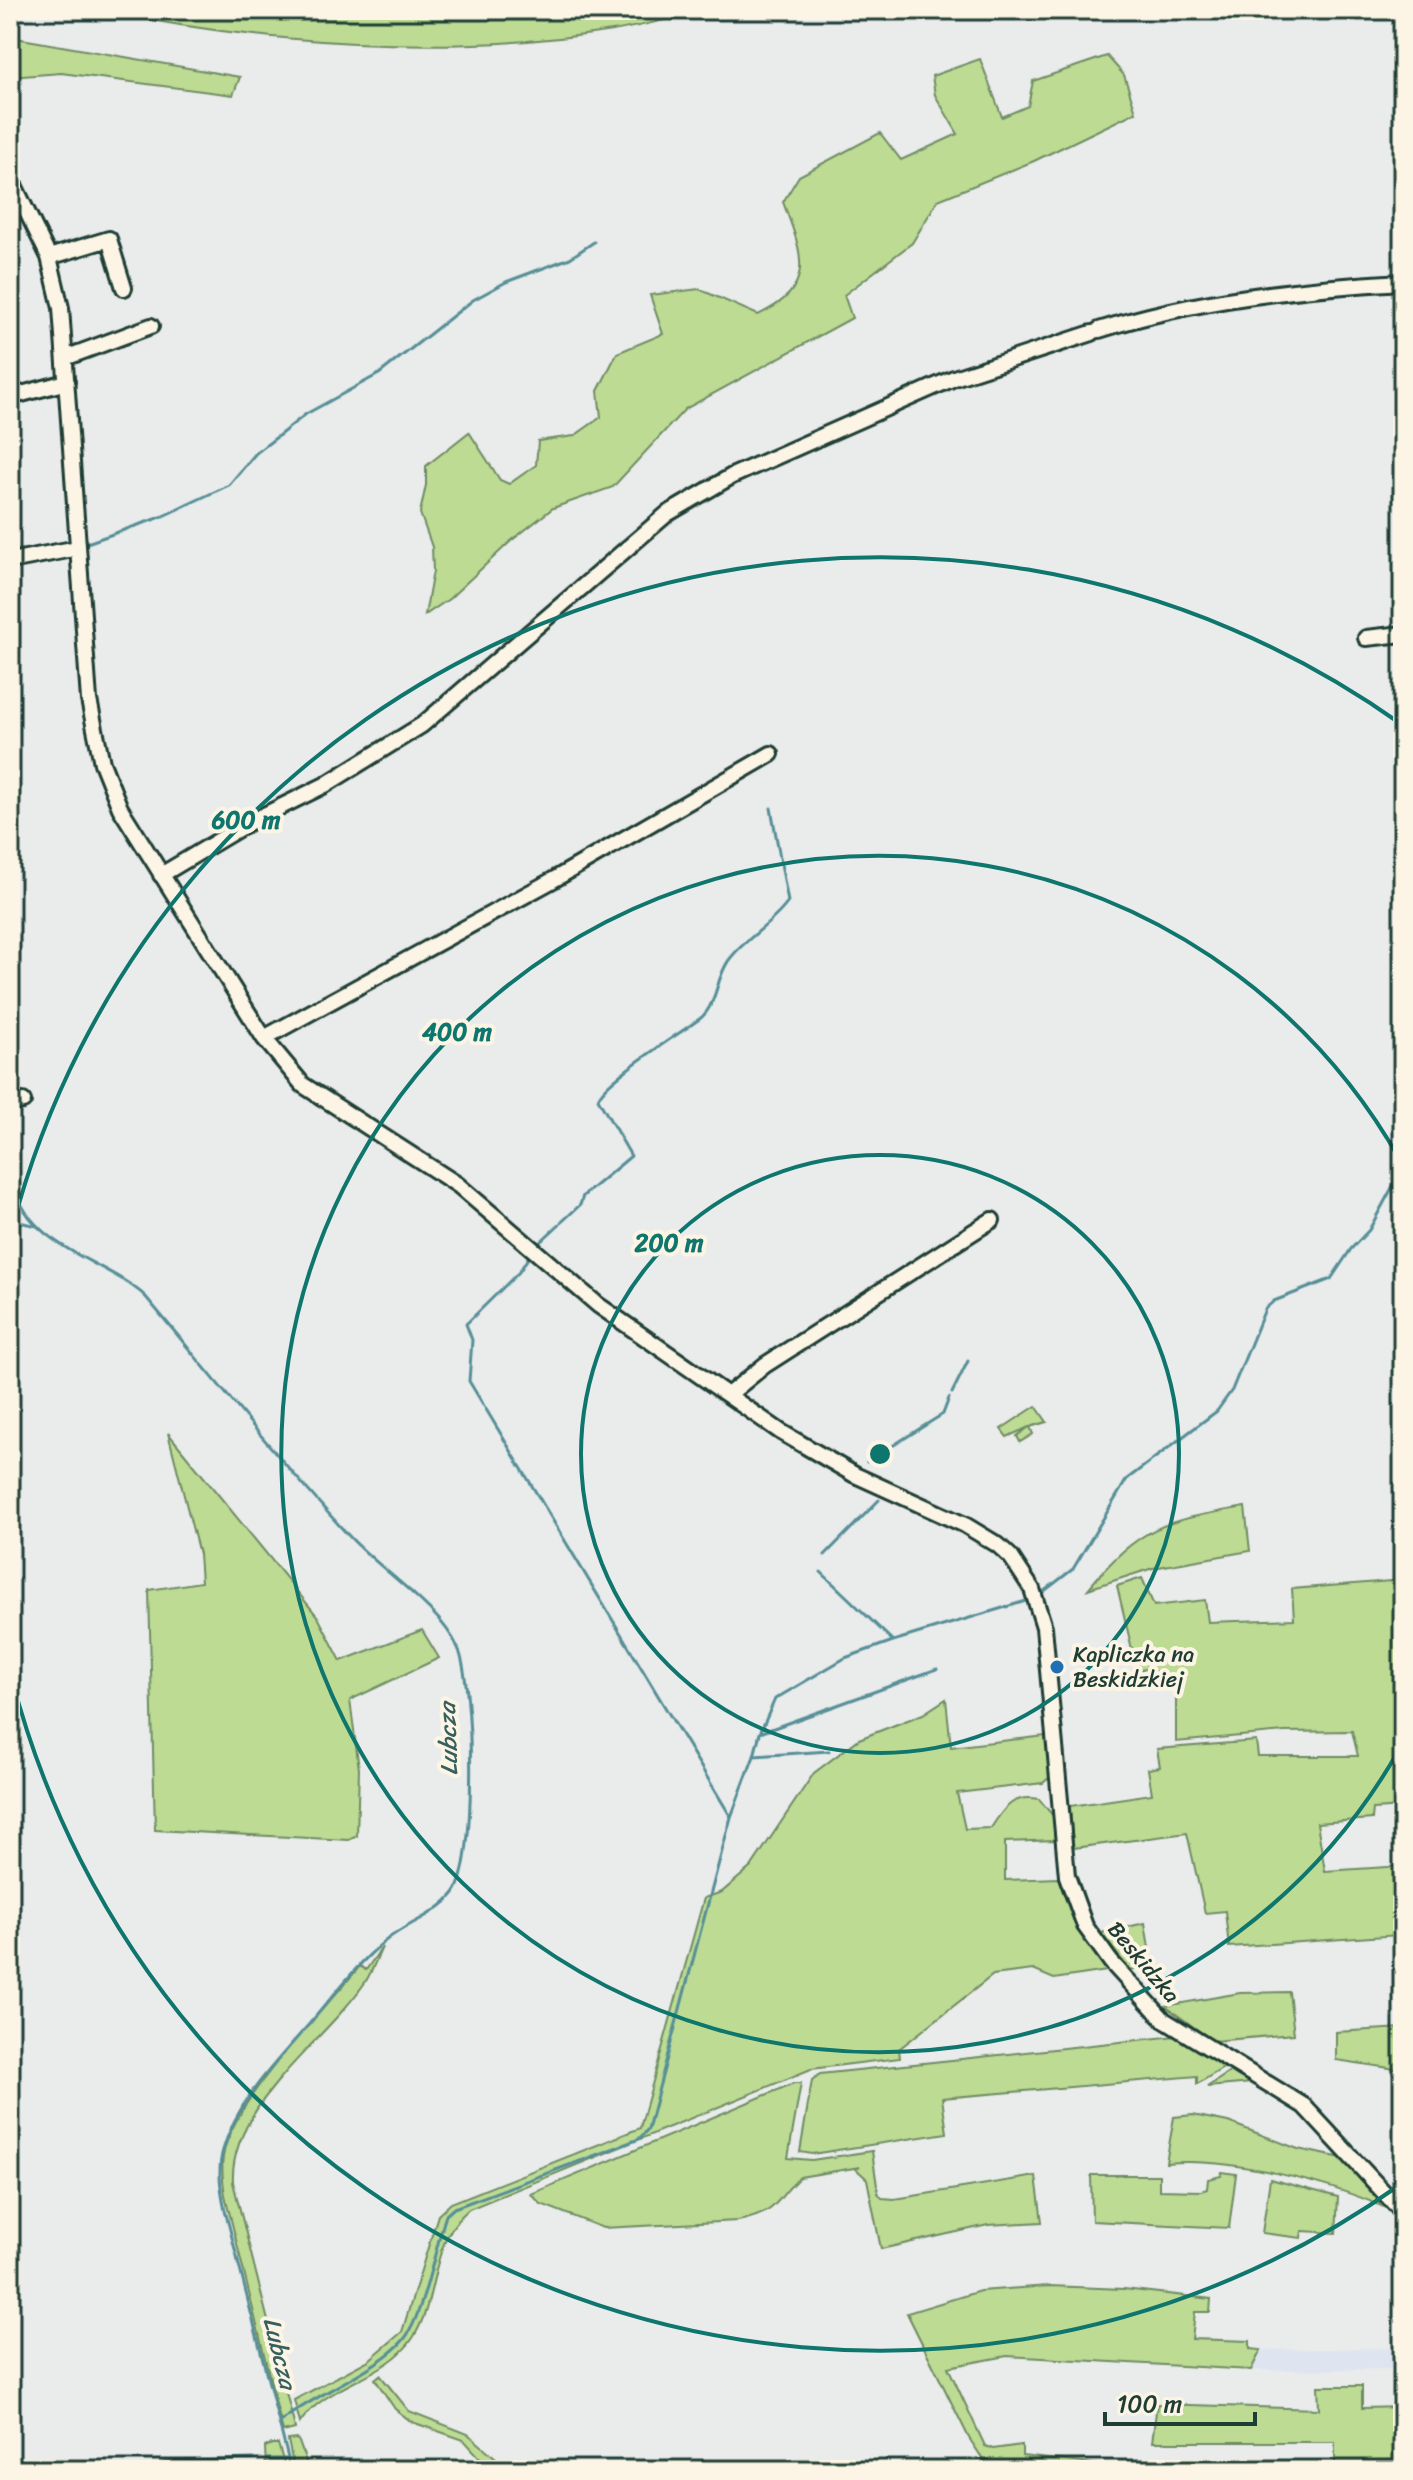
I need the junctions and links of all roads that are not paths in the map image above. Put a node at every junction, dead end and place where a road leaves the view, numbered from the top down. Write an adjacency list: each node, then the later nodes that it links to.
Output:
1 (10, 177): 2 (street, Beskidzka)
2 (49, 257): 4 (street); 6 (street, Beskidzka)
3 (1403, 282): 14 (street)
4 (124, 288)
5 (151, 326): 6 (street)
6 (65, 358): 7 (street, Beskidzka)
7 (67, 382): 8 (street); 9 (street, Beskidzka)
8 (10, 397)
9 (78, 548): 10 (street); 14 (street, Beskidzka)
10 (10, 561)
11 (1403, 634): 12 (street)
12 (1366, 638)
13 (771, 754): 15 (street)
14 (161, 875): 15 (street, Beskidzka)
15 (264, 1038): 17 (street, Beskidzka)
16 (992, 1220): 17 (street)
17 (728, 1395): 18 (street, Beskidzka)
18 (1403, 2213)

